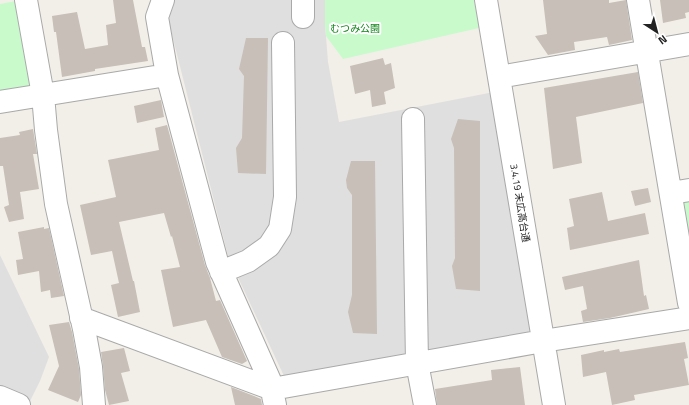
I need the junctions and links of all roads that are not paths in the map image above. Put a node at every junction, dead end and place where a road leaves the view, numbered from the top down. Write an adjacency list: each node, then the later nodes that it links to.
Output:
1 (26, 0): 10 (street)
2 (163, 0): 8 (street)
3 (486, 0): 9 (street, 3.4.19 末広高台通)
4 (638, 0): 7 (street)
5 (283, 44): 14 (street)
6 (689, 44): 7 (street)
7 (647, 52): 9 (street); 13 (street)
8 (167, 75): 10 (street); 14 (street)
9 (499, 77): 18 (street, 3.4.19 末広高台通)
10 (43, 95): 11 (street); 16 (street)
11 (0, 102)
12 (413, 119): 19 (street)
13 (680, 192): 15 (street)
14 (221, 272): 21 (street)
15 (689, 303)
16 (81, 318): 21 (street); 23 (street)
17 (689, 318): 18 (street)
18 (543, 341): 19 (street); 25 (street, 3.4.19 末広高台通)
19 (417, 363): 21 (street); 24 (street)
20 (0, 397): 22 (street)
21 (274, 397)
22 (19, 405)
23 (94, 405)
24 (425, 405)
25 (554, 405)

